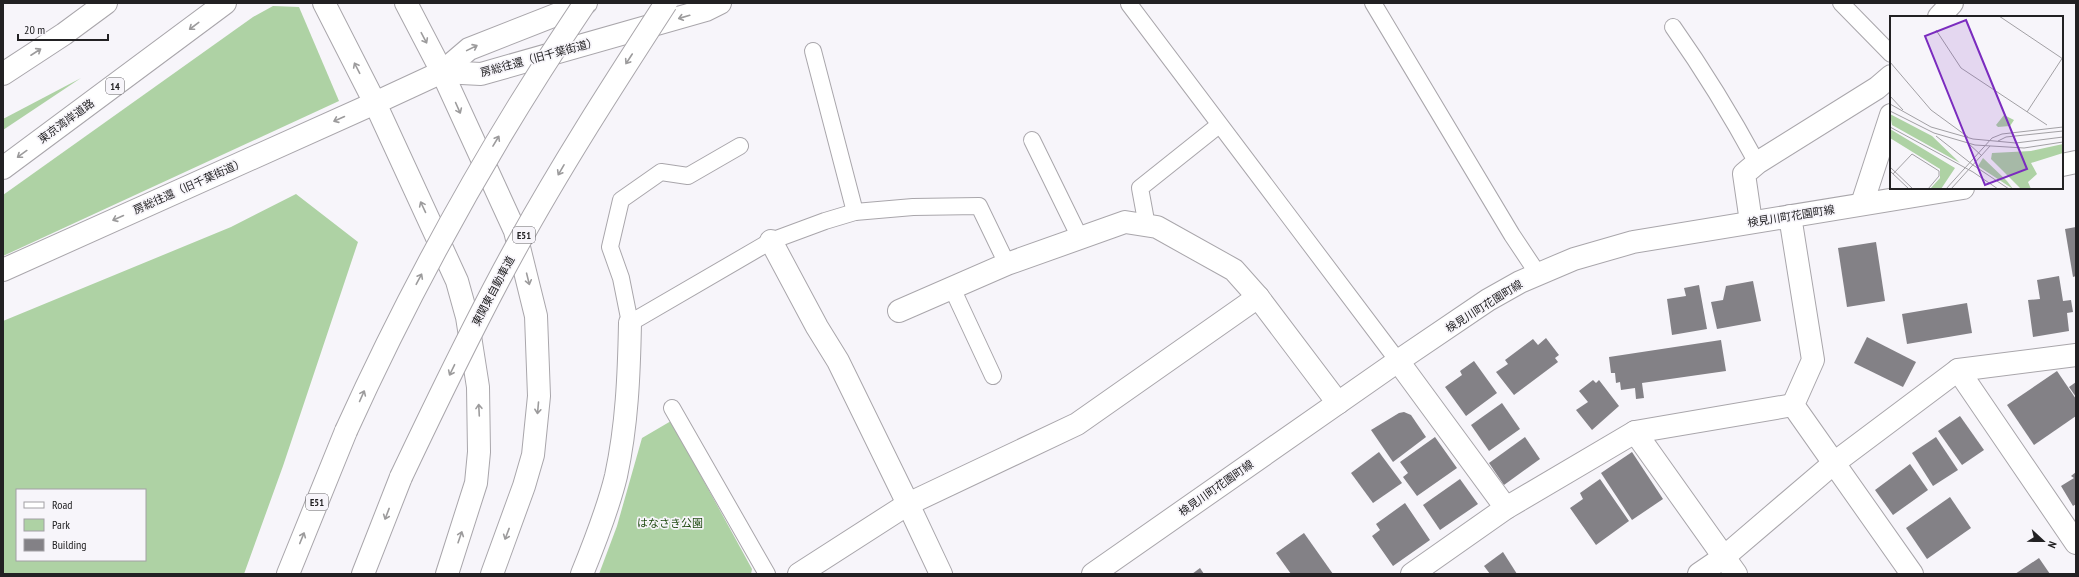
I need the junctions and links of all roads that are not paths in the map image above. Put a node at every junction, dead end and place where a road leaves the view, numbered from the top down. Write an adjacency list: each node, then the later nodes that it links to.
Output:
1 (106, 3): 17 (main road, one-way to 1)
2 (226, 3): 27 (main road, 東京湾岸道路 / 14, one-way to 27)
3 (324, 3): 19 (main road, one-way to 3)
4 (406, 3): 16 (main road, one-way to 16)
5 (586, 3): 16 (main road, one-way to 5); 56 (main road, E51, one-way to 5, bridge)
6 (666, 3): 57 (main road, 東関東自動車道 / E51, one-way to 57, bridge)
7 (720, 3): 16 (main road, 房総往還（旧千葉街道）, one-way to 16)
8 (1373, 3): 38 (lane)
9 (1841, 3): 15 (lane)
10 (1952, 3): 12 (main road)
11 (1129, 4): 21 (lane)
12 (1940, 16)
13 (1673, 27): 25 (lane)
14 (813, 51): 30 (lane)
15 (1890, 53)
16 (442, 72): 19 (main road, 房総往還（旧千葉街道）); 59 (main road, one-way to 59)
17 (3, 74)
18 (1890, 77): 25 (main road)
19 (375, 103): 37 (main road, 房総往還（旧千葉街道）, one-way to 37); 58 (main road, one-way to 19)
20 (1890, 118): 29 (main road)
21 (1220, 125): 33 (lane); 44 (lane)
22 (1032, 140): 34 (lane)
23 (740, 146): 42 (lane)
24 (2076, 162): 26 (main road)
25 (1756, 163): 32 (main road)
26 (2063, 165)
27 (3, 168)
28 (1957, 189): 29 (main road, 検見川町花園町線)
29 (1862, 204): 31 (main road, 検見川町花園町線)
30 (855, 212): 35 (lane); 36 (lane)
31 (1790, 216): 32 (main road, 検見川町花園町線); 48 (main road)
32 (1751, 222): 38 (main road, 検見川町花園町線)
33 (1147, 226): 34 (main road); 40 (main road)
34 (1080, 238): 36 (main road)
35 (771, 240): 42 (lane); 52 (main road)
36 (1007, 264): 39 (main road)
37 (3, 270)
38 (1538, 274): 44 (main road, 検見川町花園町線)
39 (952, 288): 41 (main road); 46 (lane)
40 (1258, 297): 47 (main road); 52 (main road)
41 (900, 311)
42 (630, 324): 60 (main road)
43 (2076, 356): 45 (main road)
44 (1398, 361): 47 (main road, 検見川町花園町線); 53 (main road)
45 (1958, 370): 51 (main road); 54 (main road)
46 (993, 376)
47 (1338, 403): 64 (main road, 検見川町花園町線)
48 (1793, 405): 50 (main road); 51 (main road)
49 (672, 408): 61 (lane)
50 (1636, 432): 53 (main road); 55 (main road)
51 (1834, 463): 55 (main road); 67 (main road)
52 (908, 504): 62 (main road); 63 (main road)
53 (1506, 508): 65 (main road)
54 (2076, 543)
55 (1730, 565): 66 (main road)
56 (288, 574)
57 (364, 574)
58 (447, 574)
59 (492, 574)
60 (582, 574)
61 (767, 574)
62 (799, 574)
63 (941, 574)
64 (1093, 574)
65 (1412, 574)
66 (1699, 574)
67 (1912, 574)

